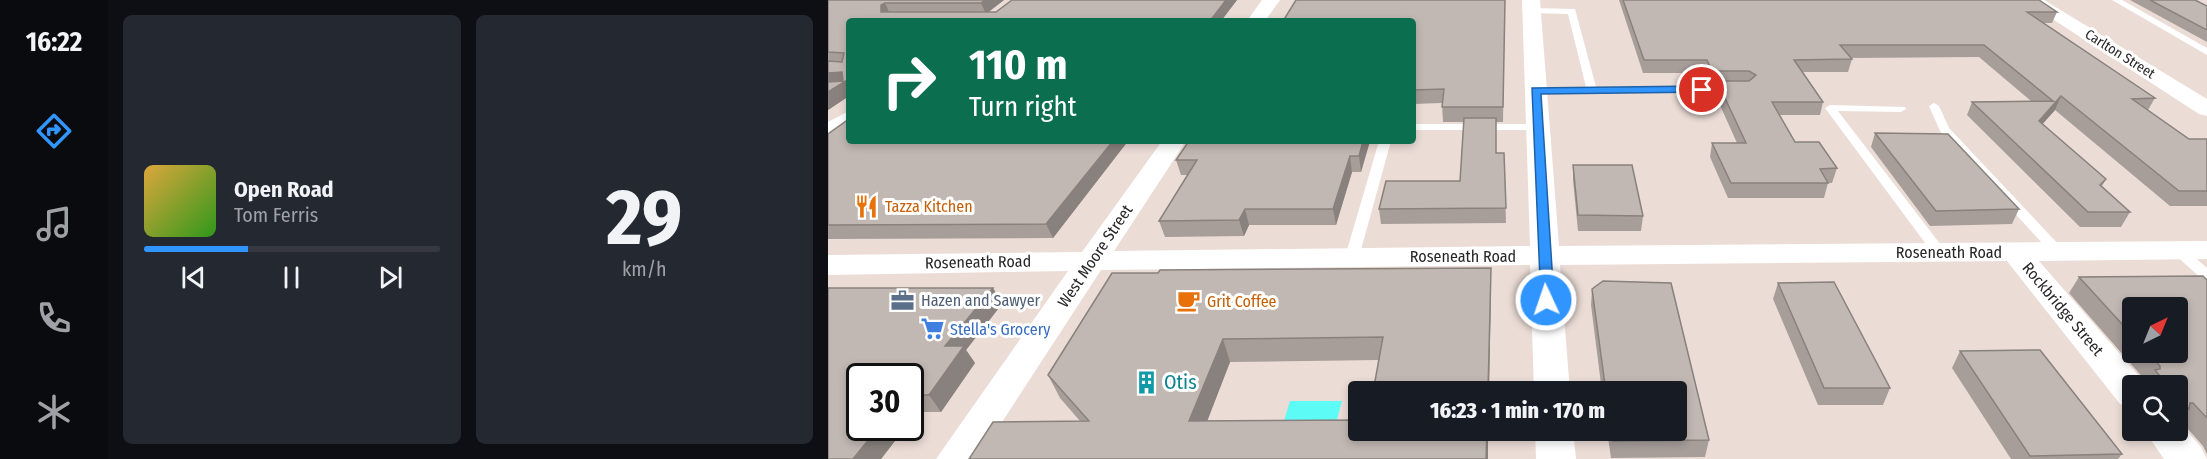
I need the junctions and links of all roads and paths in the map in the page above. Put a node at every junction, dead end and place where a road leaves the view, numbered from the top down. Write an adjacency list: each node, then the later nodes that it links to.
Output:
1 (1270, 0): 5 (street)
2 (2032, 0): 12 (street, Carlton Street)
3 (2116, 0): 6 (lane)
4 (1531, 5): 8 (lane); 9 (street)
5 (1258, 18)
6 (2207, 52)
7 (1746, 89): 8 (lane)
8 (1592, 90): 9 (lane)
9 (1535, 91): 15 (street)
10 (1934, 106): 21 (lane)
11 (1901, 109): 22 (lane)
12 (2207, 109)
13 (846, 120): 16 (street)
14 (1416, 127): 15 (lane)
15 (1538, 127): 23 (street)
16 (828, 132)
17 (1172, 144): 25 (street, West Moore Street)
18 (1384, 144): 24 (lane)
19 (2193, 250): 21 (street, Roseneath Road); 27 (lane)
20 (2015, 251): 21 (street, Roseneath Road); 22 (street, Roseneath Road); 29 (street, Rockbridge Street)
21 (2057, 251)
22 (1939, 252): 23 (street, Roseneath Road)
23 (1543, 255): 24 (street, Roseneath Road); 28 (street)
24 (1352, 257): 25 (street, Roseneath Road)
25 (1092, 260): 26 (street, Roseneath Road); 32 (street, West Moore Street)
26 (828, 265)
27 (2207, 276)
28 (1551, 381)
29 (2122, 381)
30 (1555, 441): 33 (street)
31 (2172, 441): 34 (street)
32 (956, 459)
33 (1556, 459)
34 (2187, 459)

